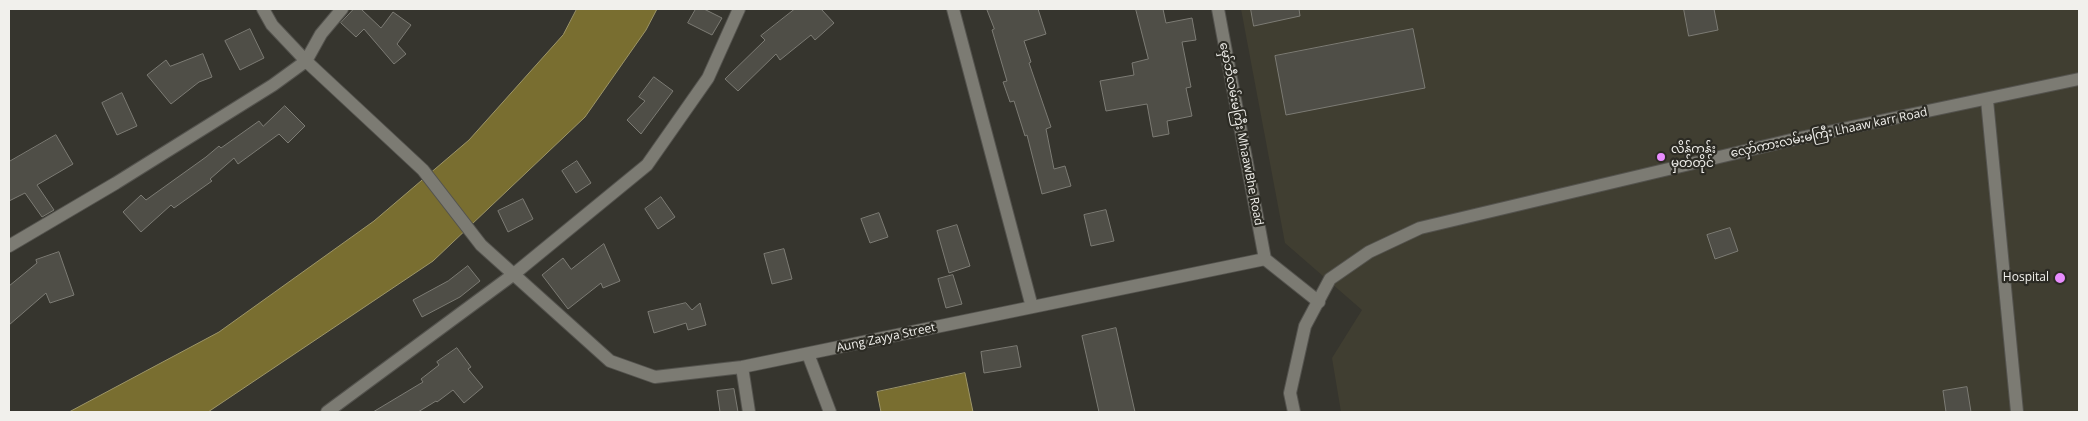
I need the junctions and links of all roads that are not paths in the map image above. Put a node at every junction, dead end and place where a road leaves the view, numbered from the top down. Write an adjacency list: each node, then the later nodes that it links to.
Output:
1 (263, 9): 6 (street, Aung Zayya Street)
2 (342, 9): 6 (street)
3 (738, 9): 11 (street)
4 (952, 9): 13 (street)
5 (1218, 9): 10 (street, မှော်ဘီလမ်းမကြီး MhaawBhe Road)
6 (306, 61): 9 (street); 11 (street, Aung Zayya Street)
7 (2079, 79): 8 (street, လှော်ကားလမ်းမကြီး Lhaaw karr Road)
8 (1986, 100): 12 (street, လှော်ကားလမ်းမကြီး Lhaaw karr Road); 20 (street)
9 (9, 246)
10 (1265, 259): 12 (street); 13 (street, Aung Zayya Street)
11 (514, 274): 15 (street, Aung Zayya Street); 16 (street)
12 (1319, 302): 19 (street)
13 (1032, 307): 14 (street, Aung Zayya Street)
14 (808, 354): 15 (street, Aung Zayya Street); 18 (street)
15 (742, 367): 17 (street)
16 (327, 412)
17 (749, 412)
18 (830, 412)
19 (1294, 412)
20 (2017, 412)

